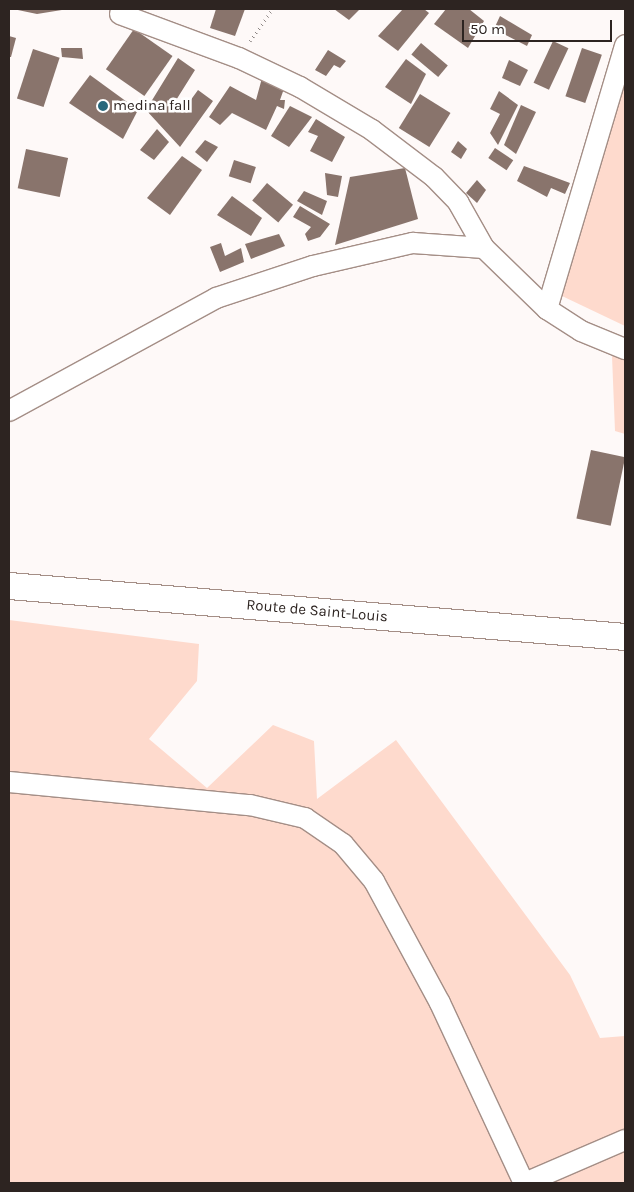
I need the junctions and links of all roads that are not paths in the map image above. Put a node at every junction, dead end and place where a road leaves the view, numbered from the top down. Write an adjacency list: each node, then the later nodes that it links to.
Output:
1 (120, 14): 3 (street)
2 (625, 45): 4 (street)
3 (484, 248): 4 (street); 6 (street)
4 (547, 310): 5 (street)
5 (625, 349)
6 (9, 411)
7 (9, 586): 8 (main road, Route de Saint-Louis)
8 (625, 637)
9 (9, 782): 11 (street)
10 (625, 1140): 11 (street)
11 (525, 1183)

